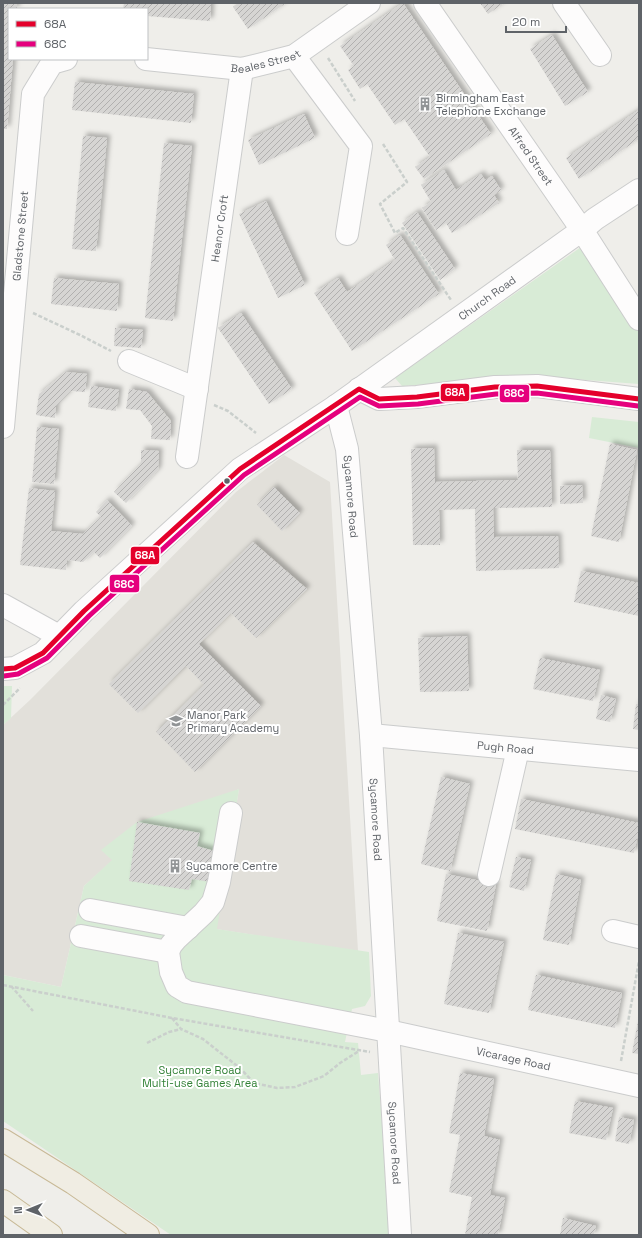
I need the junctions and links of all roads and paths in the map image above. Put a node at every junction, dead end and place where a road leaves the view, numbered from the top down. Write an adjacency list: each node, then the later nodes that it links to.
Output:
1 (369, 3): 4 (street, Beales Street)
2 (425, 3): 13 (street, Alfred Street)
3 (564, 3): 5 (street)
4 (316, 41): 6 (street, Beales Street); 10 (path)
5 (600, 55)
6 (294, 56): 9 (street, Beales Street); 14 (street)
7 (148, 59): 9 (street, Beales Street)
8 (62, 60): 15 (street, Gladstone Street)
9 (242, 68): 20 (street, Heanor Croft)
10 (357, 103)
11 (382, 142): 16 (path)
12 (639, 190): 13 (street, Church Road)
13 (582, 230): 16 (street, Church Road); 17 (street, Alfred Street)
14 (347, 234)
15 (14, 304): 18 (path); 23 (street, Gladstone Street)
16 (462, 316): 19 (street, Church Road)
17 (639, 318)
18 (129, 361): 20 (street)
19 (359, 390): 21 (street); 22 (street, Church Road)
20 (196, 393): 24 (path); 25 (street, Heanor Croft)
21 (639, 399)
22 (336, 406): 24 (street, Church Road); 29 (street, Sycamore Road)
23 (3, 427)
24 (274, 447): 27 (street, Church Road)
25 (187, 457)
26 (3, 605): 27 (street)
27 (60, 636): 28 (street, Church Road)
28 (3, 669)
29 (371, 735): 30 (street, Pugh Road); 46 (street, Sycamore Road)
30 (518, 749): 31 (street, Pugh Road); 33 (street)
31 (639, 760)
32 (231, 813): 35 (street)
33 (489, 875)
34 (90, 910): 35 (street)
35 (188, 928): 39 (street)
36 (613, 931): 38 (street)
37 (81, 936): 39 (street)
38 (639, 937)
39 (168, 952): 46 (street, Vicarage Road)
40 (639, 961): 50 (path)
41 (3, 985): 42 (path)
42 (10, 986): 43 (path); 44 (path)
43 (33, 1011)
44 (172, 1018): 45 (path); 48 (path)
45 (181, 1029): 47 (path); 48 (path)
46 (388, 1031): 49 (street, Sycamore Road); 50 (street, Vicarage Road)
47 (147, 1043)
48 (359, 1050): 49 (path)
49 (390, 1056): 56 (street, Sycamore Road)
50 (617, 1081): 51 (street, Vicarage Road)
51 (639, 1086)
52 (3, 1140): 55 (highway)
53 (3, 1201): 54 (highway)
54 (51, 1235)
55 (148, 1235)
56 (400, 1235)

